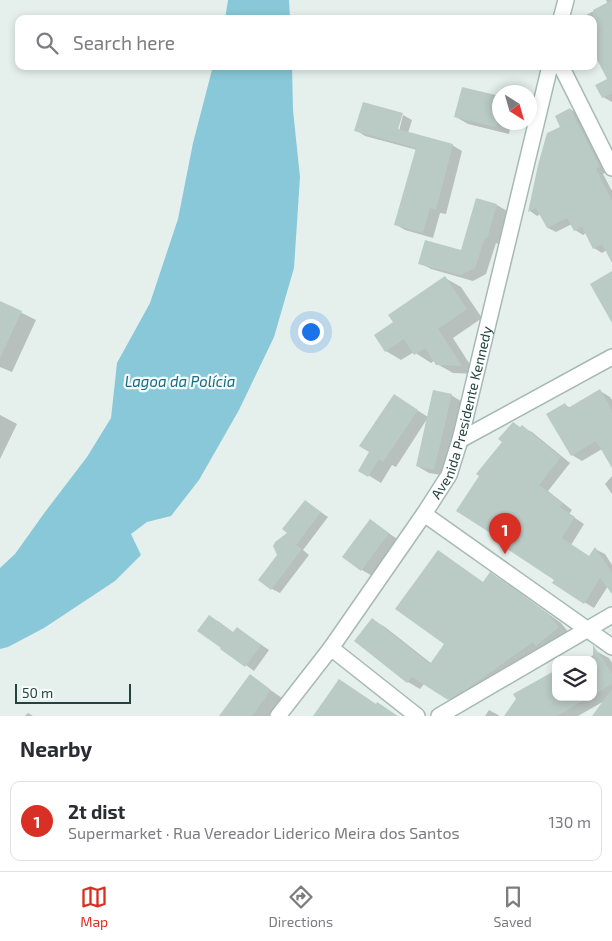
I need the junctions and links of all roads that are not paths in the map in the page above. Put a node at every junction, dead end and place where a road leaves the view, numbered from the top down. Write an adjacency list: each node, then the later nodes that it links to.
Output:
1 (566, 0): 2 (street)
2 (563, 15)
3 (549, 70): 7 (street, Avenida Presidente Kennedy)
4 (563, 70): 5 (street)
5 (612, 168)
6 (612, 357): 7 (street)
7 (460, 440): 8 (street, Avenida Presidente Kennedy)
8 (424, 514): 10 (street); 12 (street, Avenida Presidente Kennedy)
9 (612, 615): 10 (street)
10 (587, 629): 11 (street); 15 (street)
11 (612, 647)
12 (331, 648): 13 (street, Avenida Presidente Kennedy); 14 (street)
13 (278, 716)
14 (417, 716)
15 (439, 716)

